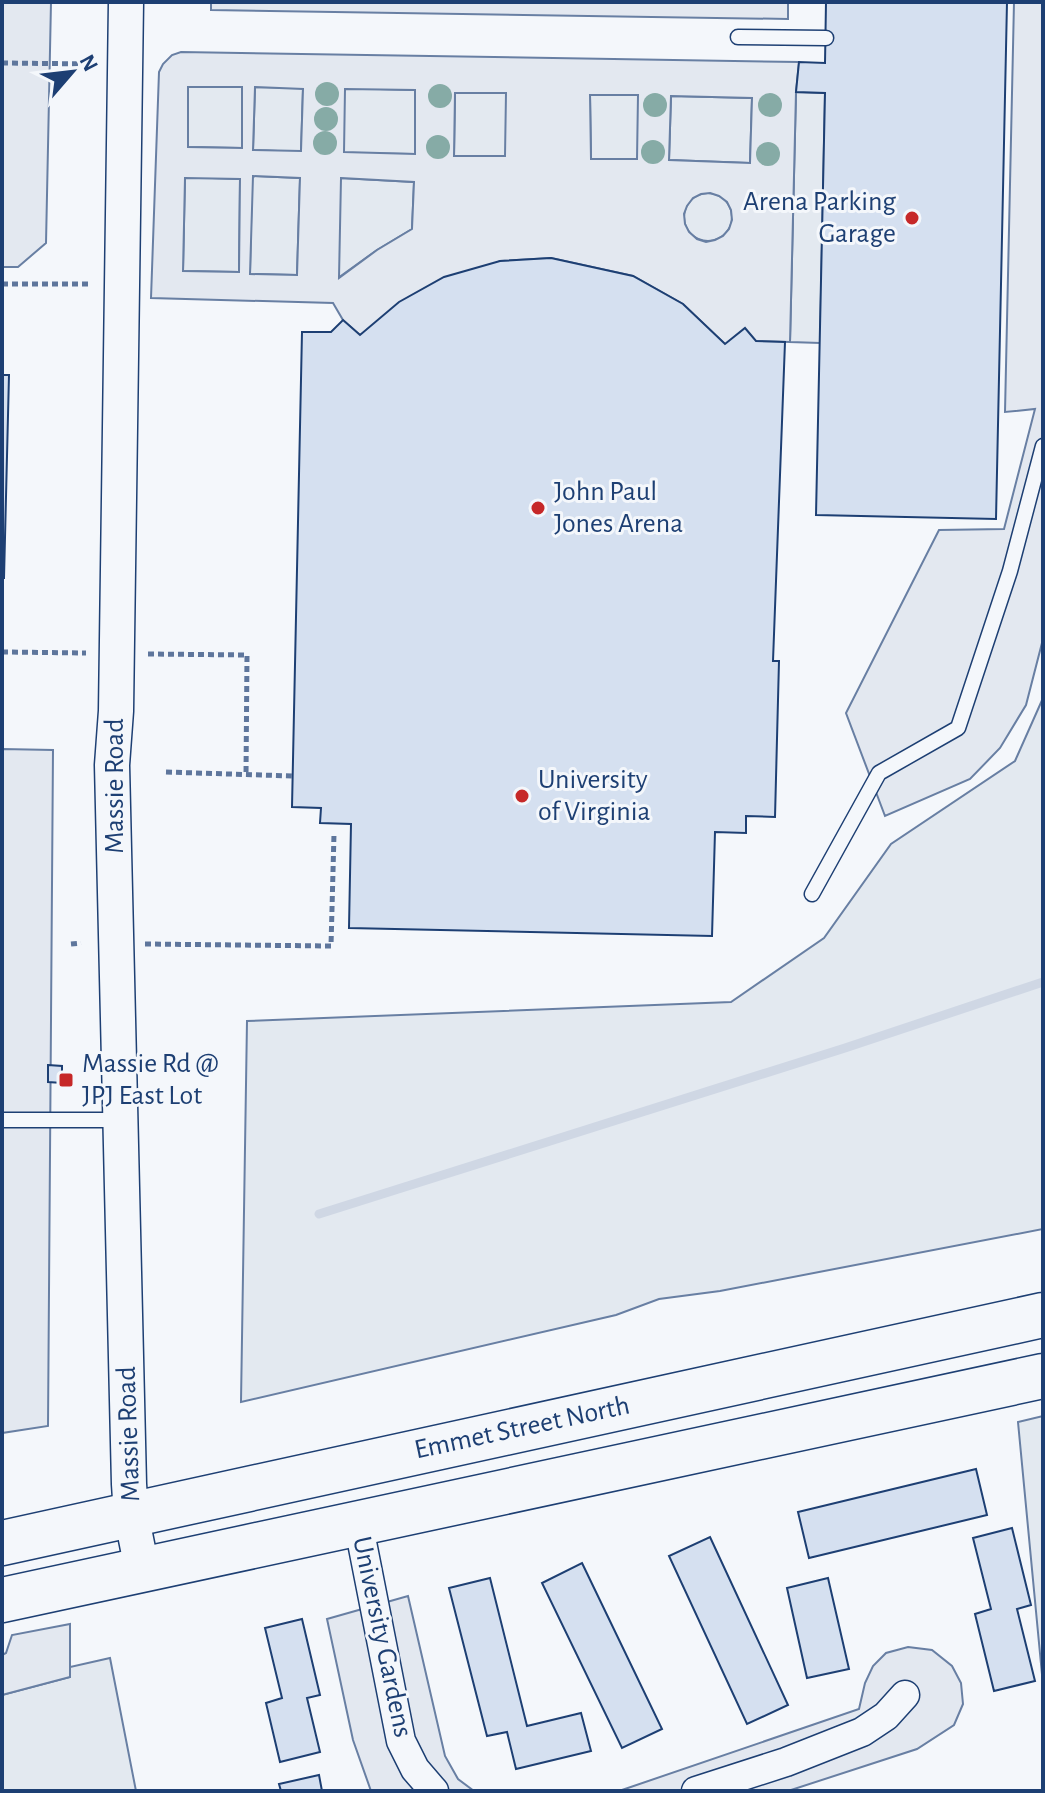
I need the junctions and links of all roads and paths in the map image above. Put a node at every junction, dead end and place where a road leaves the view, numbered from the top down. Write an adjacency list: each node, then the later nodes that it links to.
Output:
1 (126, 2): 21 (street, Massie Road)
2 (738, 37): 3 (lane)
3 (826, 38)
4 (2, 63): 5 (path)
5 (97, 64)
6 (2, 284): 7 (path)
7 (96, 284)
8 (1043, 446): 16 (lane)
9 (2, 652): 10 (path)
10 (87, 653)
11 (145, 654): 13 (path)
12 (166, 772): 13 (path)
13 (246, 775): 14 (path)
14 (293, 776)
15 (334, 834): 19 (path)
16 (812, 894)
17 (81, 943): 18 (path)
18 (71, 944)
19 (140, 944)
20 (2, 1120): 21 (lane)
21 (121, 1120): 24 (street, Massie Road)
22 (1043, 1315): 24 (main road, Emmet Street North)
23 (1043, 1376): 25 (main road, Emmet Street North)
24 (131, 1514): 26 (main road, Emmet Street North); 27 (street, Massie Road)
25 (358, 1522): 27 (main road, Emmet Street North); 30 (street, University Gardens)
26 (2, 1543)
27 (142, 1569): 28 (main road, Emmet Street North)
28 (2, 1600)
29 (905, 1695): 31 (street)
30 (434, 1791)
31 (696, 1791)

